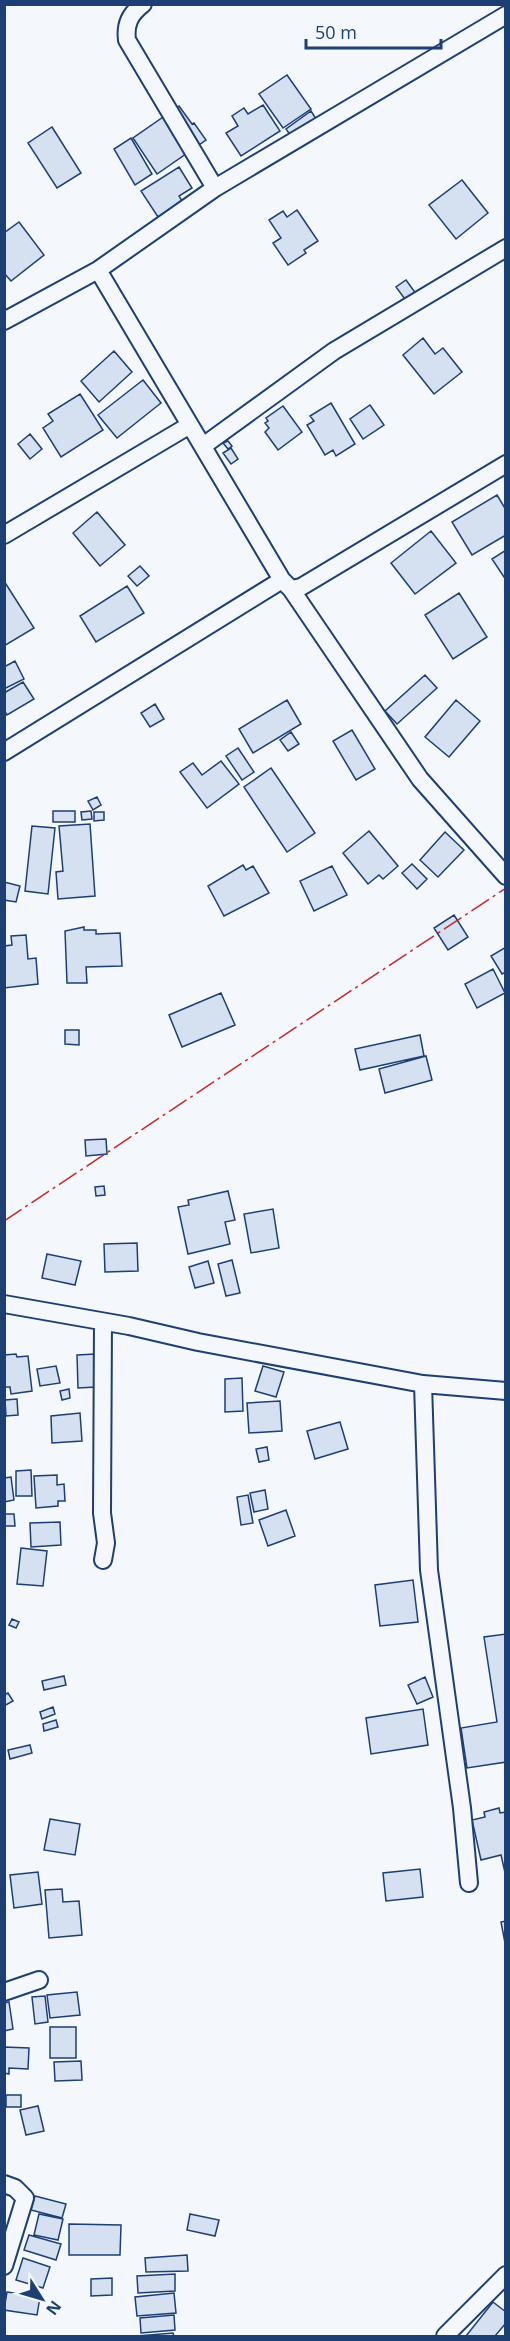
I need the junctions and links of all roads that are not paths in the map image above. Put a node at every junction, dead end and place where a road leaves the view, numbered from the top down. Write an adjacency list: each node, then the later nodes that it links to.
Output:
1 (142, 4): 3 (street)
2 (506, 15): 3 (street)
3 (214, 188): 5 (street)
4 (506, 248): 8 (street)
5 (98, 270): 6 (street); 7 (street)
6 (4, 321)
7 (190, 425): 8 (street); 10 (street)
8 (202, 446): 11 (street)
9 (506, 464): 11 (street)
10 (4, 535)
11 (287, 585): 12 (street); 13 (street)
12 (4, 752)
13 (506, 876)
14 (4, 1304): 15 (street)
15 (103, 1323): 16 (street); 18 (street)
16 (423, 1384): 17 (street); 19 (street)
17 (506, 1391)
18 (103, 1560)
19 (469, 1883)
20 (39, 1980): 21 (street)
21 (4, 1992)
22 (4, 2184): 23 (street)
23 (4, 2266)
24 (506, 2276): 25 (street)
25 (445, 2337)

